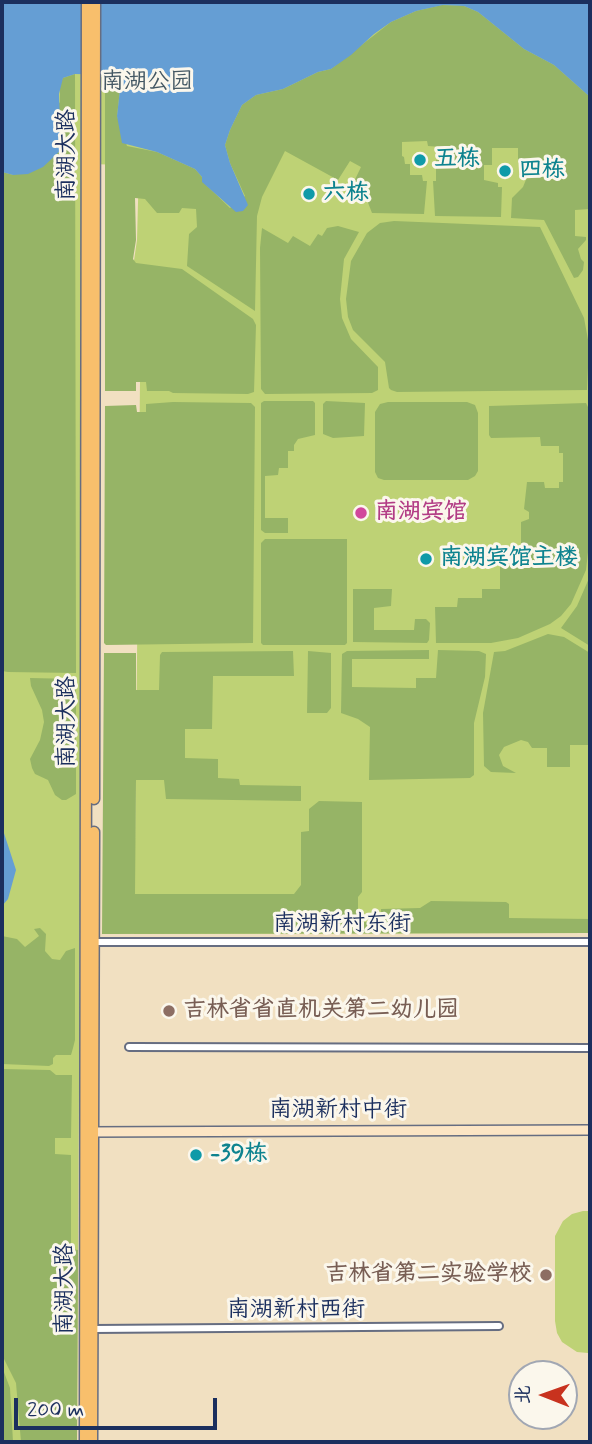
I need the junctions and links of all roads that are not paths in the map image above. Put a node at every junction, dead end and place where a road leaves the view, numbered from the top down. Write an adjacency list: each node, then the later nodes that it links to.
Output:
1 (87, 2): 3 (main road, 南湖大路)
2 (95, 2): 3 (main road, 南湖大路)
3 (91, 84): 4 (main road, 南湖大路); 9 (main road, 南湖大路)
4 (93, 942): 5 (street, 南湖新村东街); 9 (main road, 南湖大路)
5 (590, 942)
6 (130, 1047): 7 (street)
7 (590, 1048)
8 (590, 1130): 9 (street, 南湖新村中街)
9 (90, 1132): 11 (main road, 南湖大路); 12 (main road, 南湖大路)
10 (499, 1326): 11 (street, 南湖新村西街)
11 (93, 1329): 13 (main road, 南湖大路)
12 (85, 1442)
13 (92, 1442)

